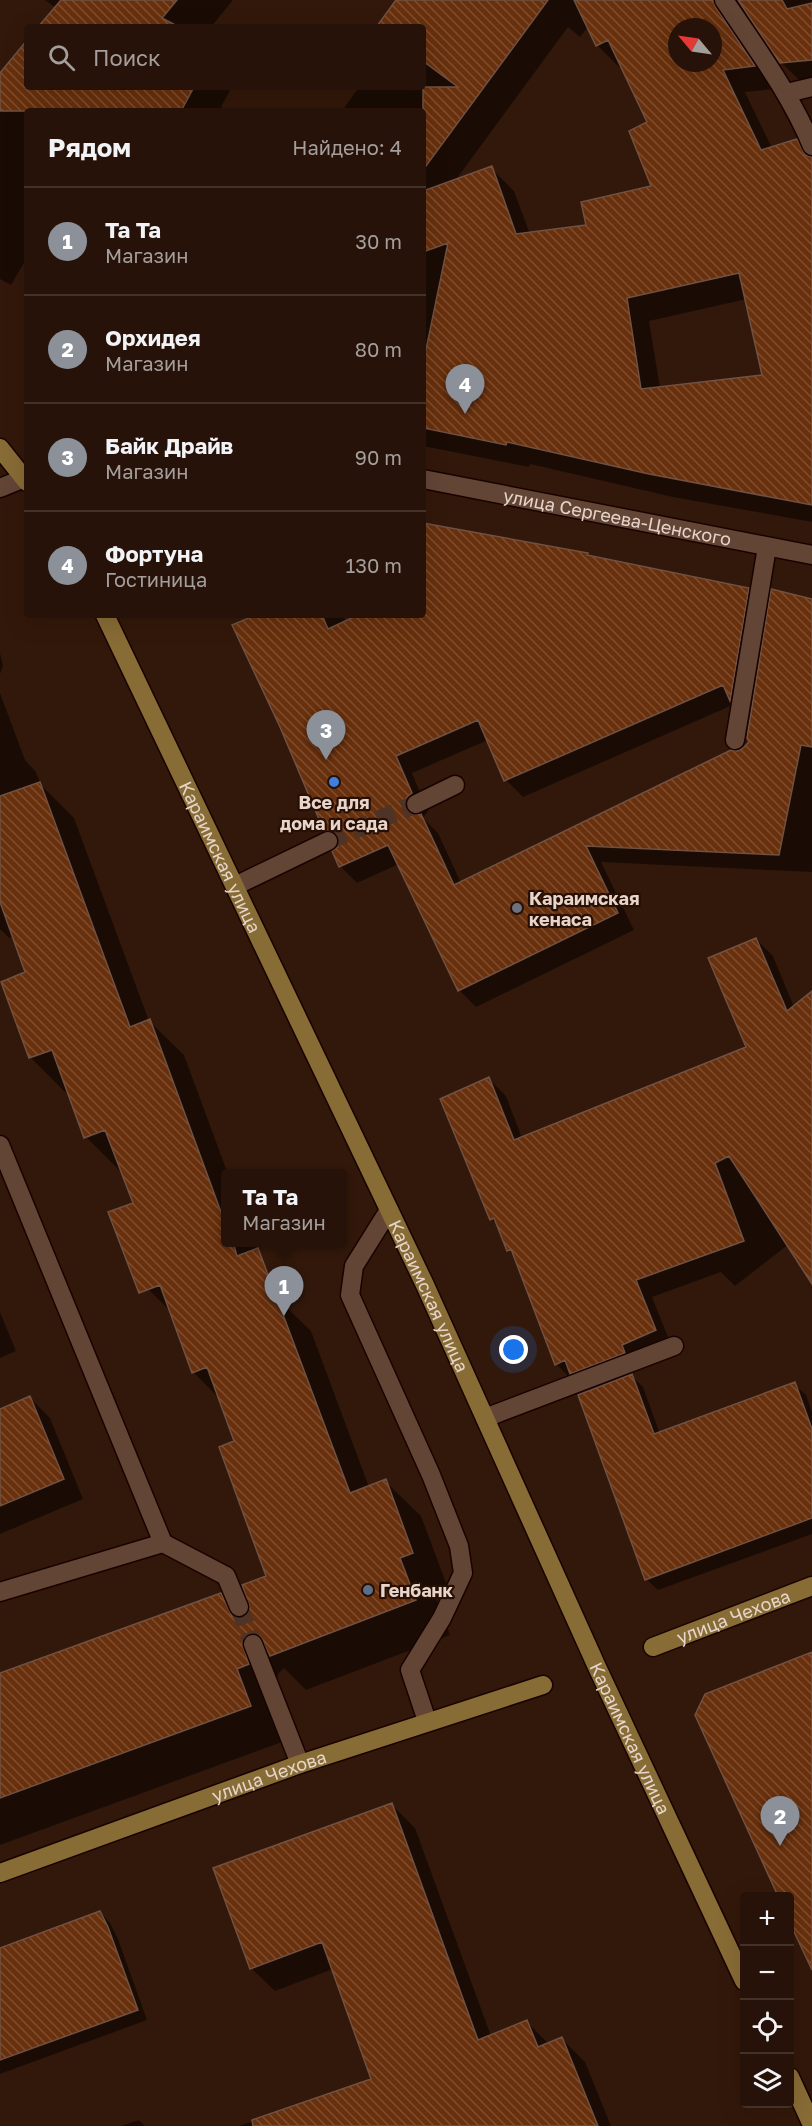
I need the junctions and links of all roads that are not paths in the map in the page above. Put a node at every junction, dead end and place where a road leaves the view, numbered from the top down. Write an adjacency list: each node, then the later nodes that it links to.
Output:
1 (724, 0): 3 (street)
2 (812, 87): 3 (street)
3 (787, 93): 4 (street)
4 (812, 146)
5 (0, 448): 6 (main road)
6 (24, 477)
7 (24, 480): 9 (street)
8 (426, 480): 10 (street, улица Сергеева-Ценского)
9 (0, 488)
10 (767, 547): 11 (street, улица Сергеева-Ценского); 13 (street)
11 (812, 555)
12 (106, 618): 17 (main road, Караимская улица)
13 (735, 740)
14 (455, 785): 15 (street)
15 (416, 804)
16 (328, 841): 17 (street)
17 (235, 886): 19 (main road, Караимская улица)
18 (0, 1145): 22 (street)
19 (389, 1210): 21 (main road, Караимская улица); 29 (street)
20 (674, 1346): 21 (street)
21 (485, 1418): 32 (main road, Караимская улица)
22 (163, 1543): 24 (street); 25 (street)
23 (812, 1586): 27 (main road, улица Чехова)
24 (0, 1592)
25 (238, 1607)
26 (253, 1644): 30 (street)
27 (653, 1647)
28 (543, 1685): 29 (main road, улица Чехова)
29 (427, 1721): 30 (main road, улица Чехова)
30 (300, 1764): 31 (main road, улица Чехова)
31 (0, 1873)
32 (740, 1972)
33 (794, 2087): 34 (main road)
34 (812, 2125)

